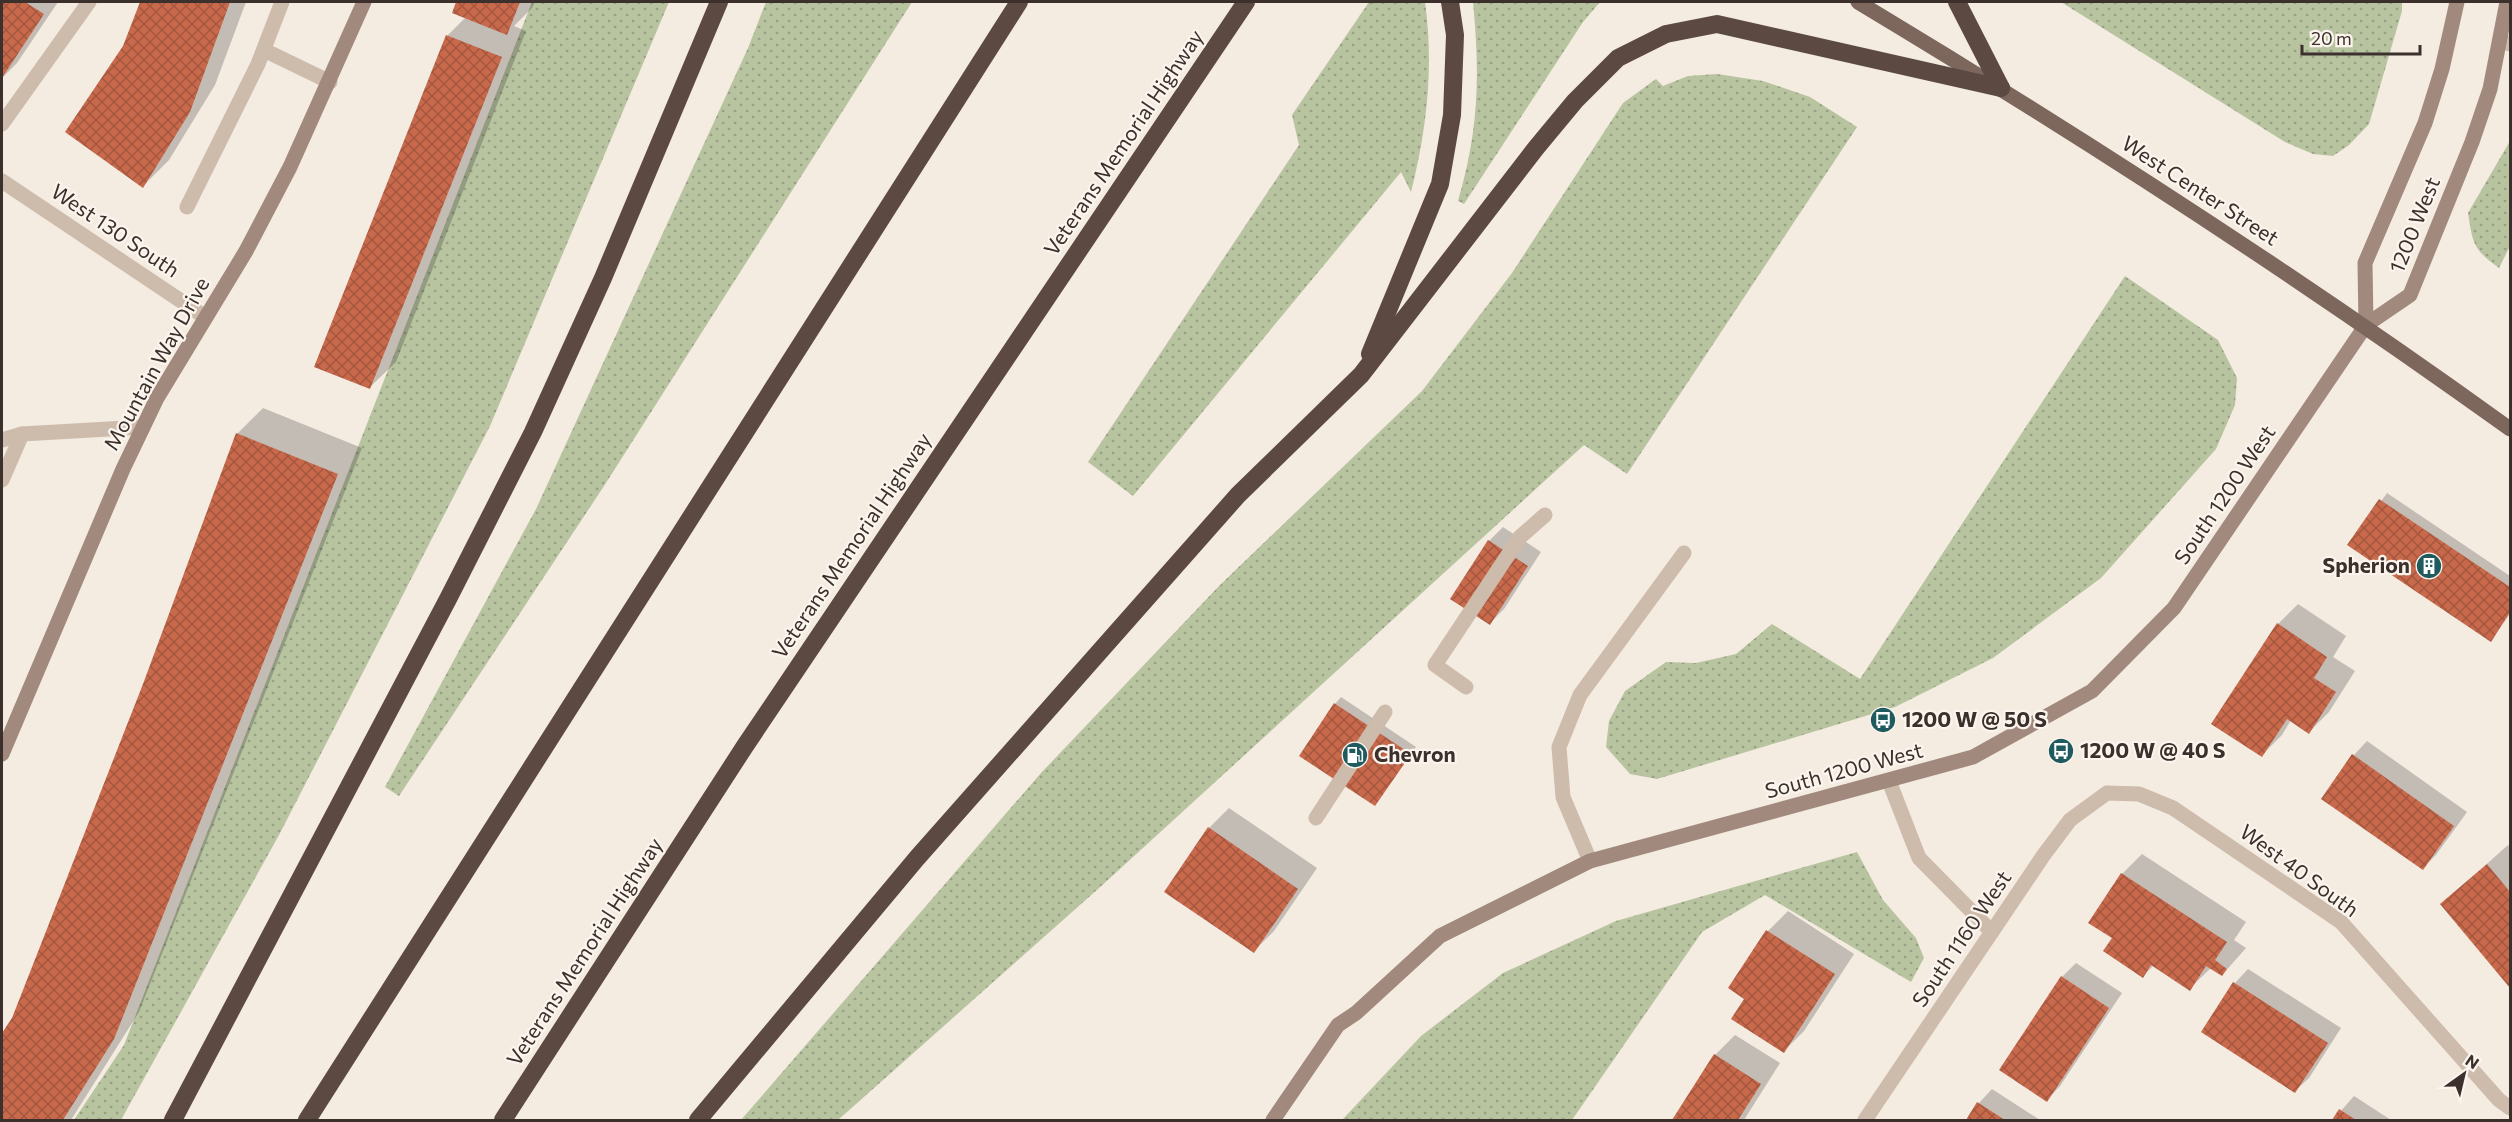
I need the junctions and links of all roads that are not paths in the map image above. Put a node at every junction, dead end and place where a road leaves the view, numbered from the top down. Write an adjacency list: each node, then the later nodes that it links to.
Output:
1 (89, 2): 16 (street)
2 (282, 2): 13 (street)
3 (364, 2): 14 (street, Mountain Way Drive)
4 (719, 2): 38 (highway)
5 (1019, 2): 39 (highway)
6 (1246, 2): 40 (highway, Veterans Memorial Highway)
7 (1450, 2): 21 (highway)
8 (1858, 2): 15 (main road, West Center Street)
9 (1957, 2): 15 (highway)
10 (2457, 2): 20 (street, 1200 West)
11 (2507, 2): 12 (street, 1200 West)
12 (2506, 42): 20 (street, 1200 West)
13 (264, 50): 14 (street); 18 (street)
14 (330, 82): 19 (street, Mountain Way Drive)
15 (2001, 88): 20 (main road, West Center Street); 21 (highway)
16 (2, 124)
17 (2, 181): 19 (street, West 130 South)
18 (187, 207)
19 (205, 317): 22 (street, Mountain Way Drive)
20 (2366, 325): 23 (main road, West Center Street); 32 (street, South 1200 West)
21 (1361, 375): 41 (highway)
22 (143, 427): 24 (street); 31 (street, Mountain Way Drive)
23 (2511, 429)
24 (22, 434): 25 (street); 26 (street)
25 (2, 440)
26 (2, 480)
27 (1545, 515): 29 (street)
28 (1684, 553): 35 (street)
29 (1466, 687)
30 (1384, 712): 34 (street)
31 (2, 754)
32 (1889, 781): 35 (street, South 1200 West); 36 (street)
33 (2107, 793): 36 (street, South 1160 West); 37 (street, West 40 South)
34 (1316, 818)
35 (1590, 861): 42 (street, South 1200 West)
36 (1992, 932): 43 (street, South 1160 West)
37 (2511, 1108)
38 (172, 1120)
39 (308, 1120)
40 (503, 1120)
41 (698, 1120)
42 (1273, 1120)
43 (1865, 1120)

